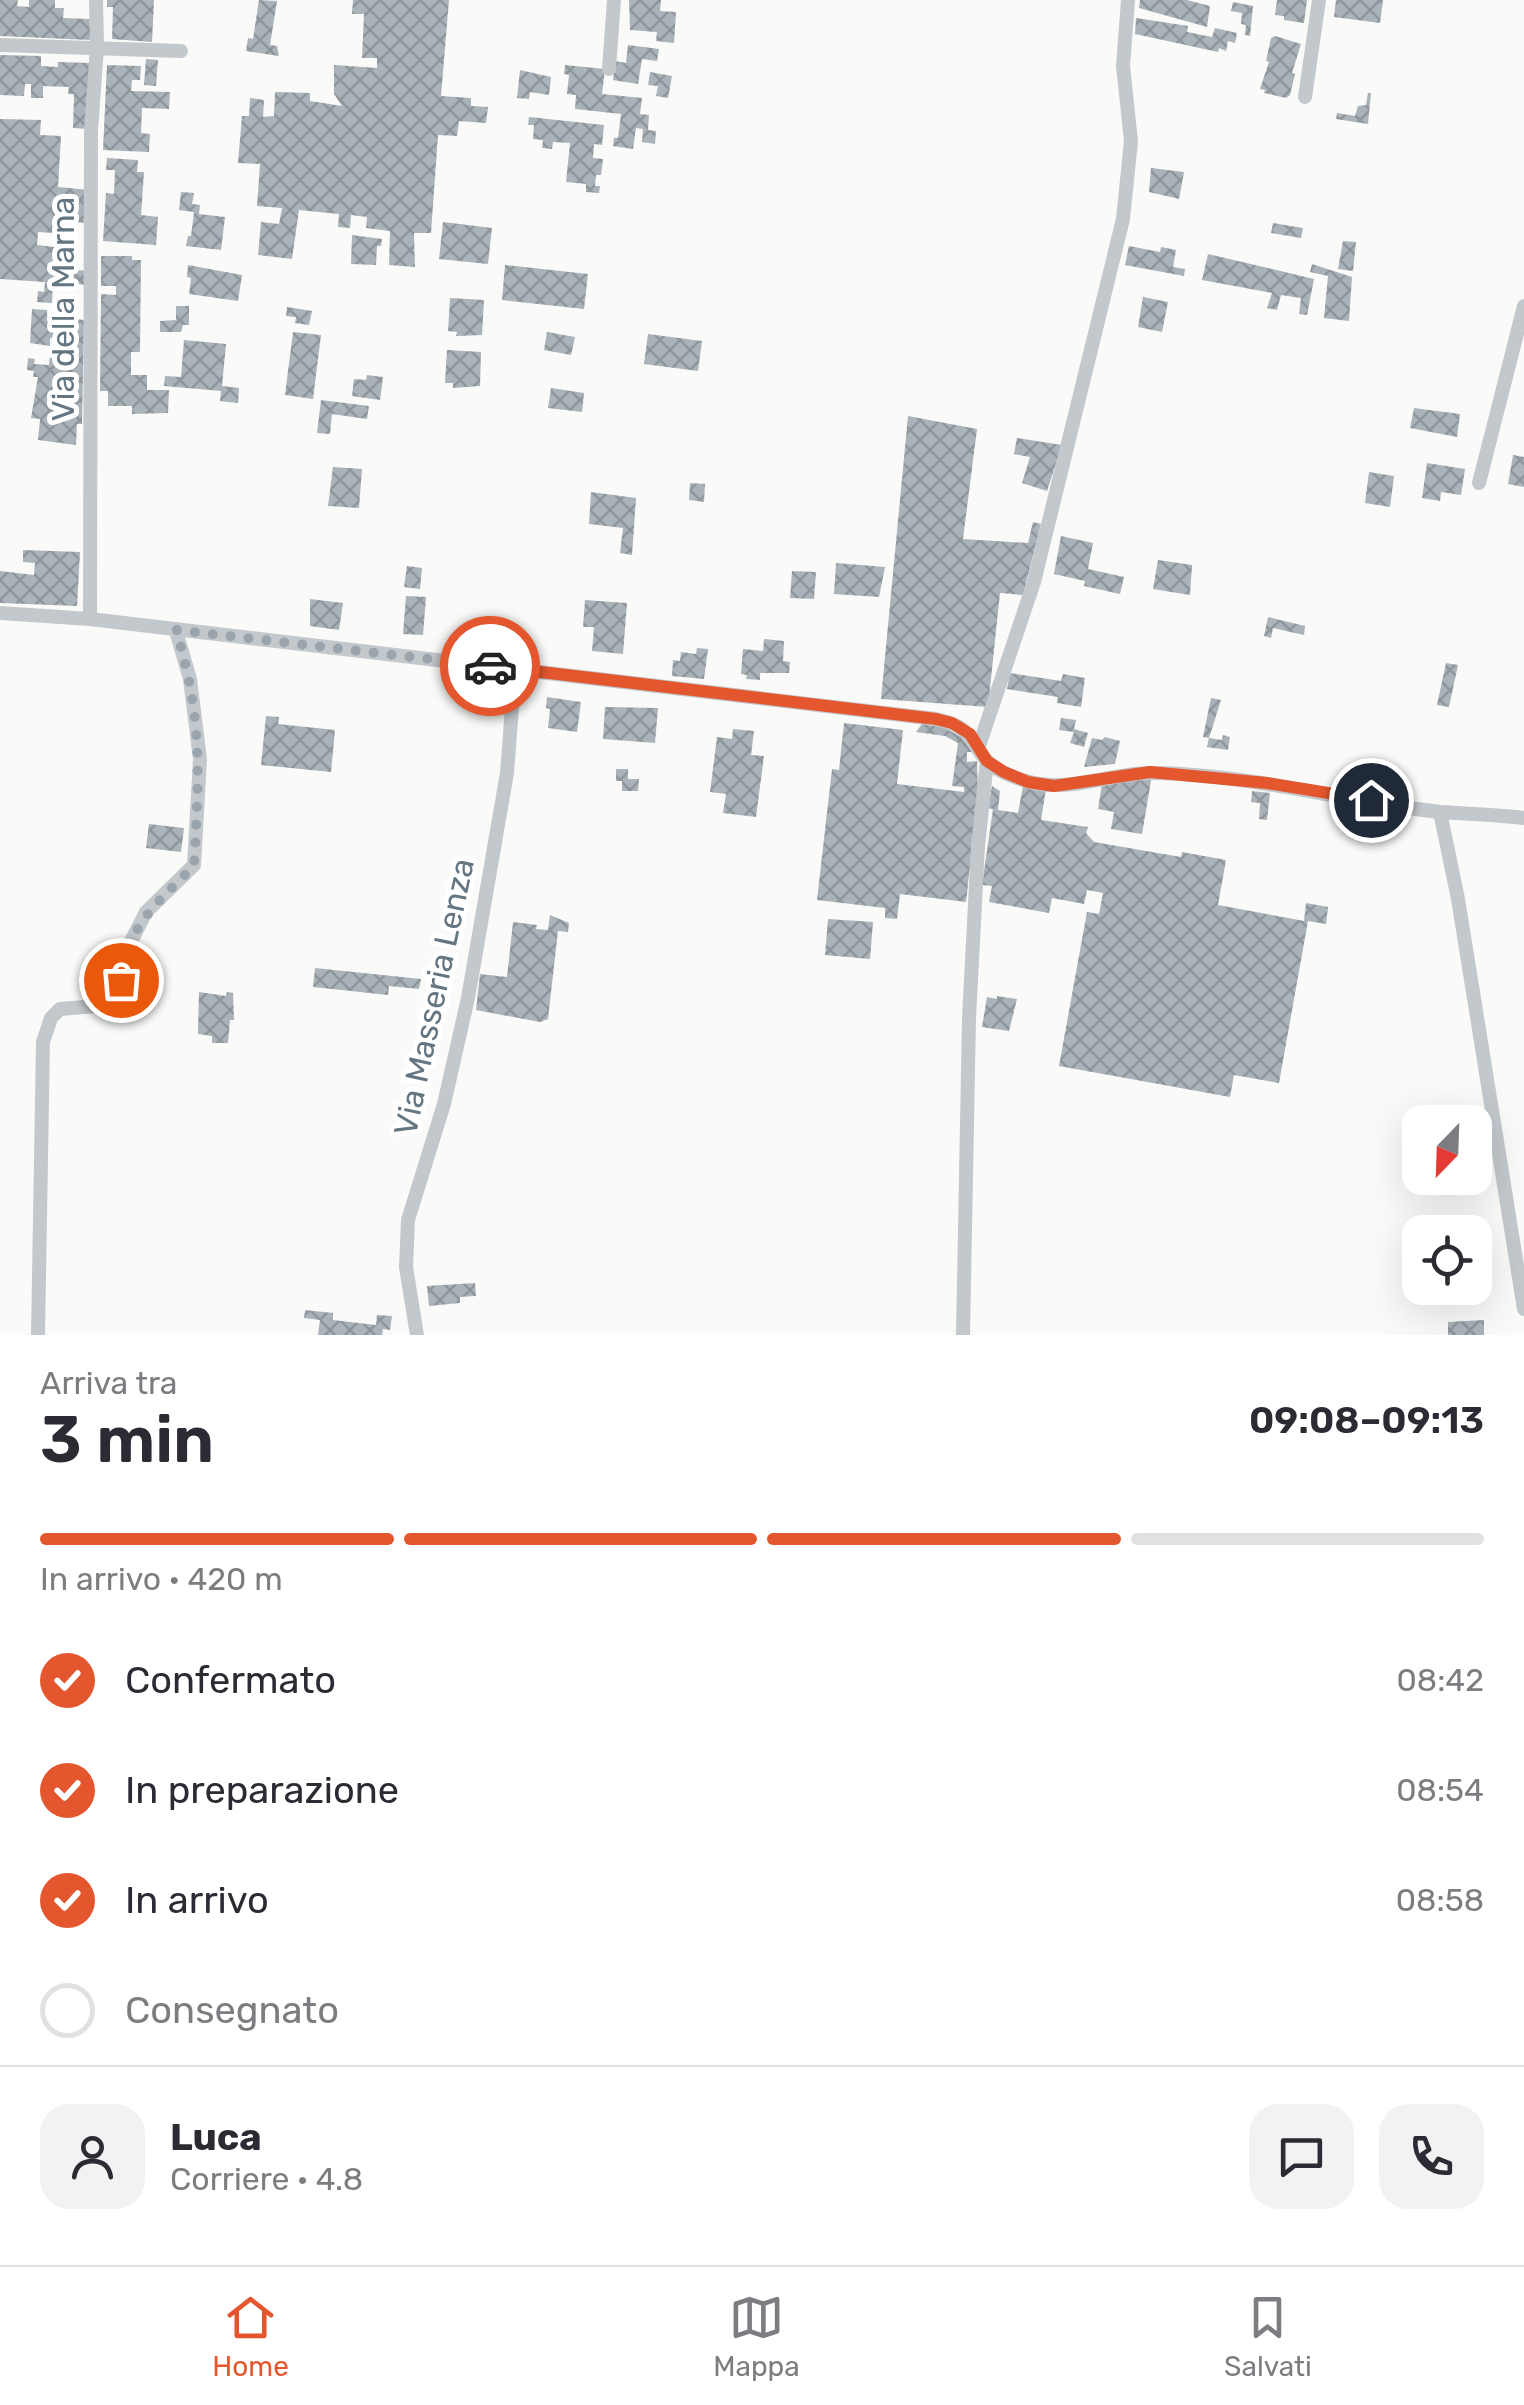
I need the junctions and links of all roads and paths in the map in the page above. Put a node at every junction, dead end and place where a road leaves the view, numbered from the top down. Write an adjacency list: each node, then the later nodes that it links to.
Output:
1 (96, 0): 6 (street, Via della Marna)
2 (614, 0): 8 (street)
3 (1128, 0): 16 (street)
4 (1319, 0): 9 (street)
5 (0, 45): 6 (street)
6 (97, 47): 7 (street); 13 (street, Via della Marna)
7 (181, 50)
8 (609, 70)
9 (1305, 97)
10 (1524, 306): 11 (street)
11 (1479, 483)
12 (0, 612): 13 (street)
13 (90, 619): 14 (street)
14 (176, 630): 15 (street); 21 (street)
15 (515, 668): 16 (street); 22 (street, Via Masseria Lenza)
16 (979, 746): 17 (street)
17 (987, 761): 18 (street); 23 (street)
18 (1440, 812): 19 (street); 20 (street)
19 (1524, 818)
20 (1524, 1309)
21 (38, 1335)
22 (417, 1335)
23 (963, 1335)

